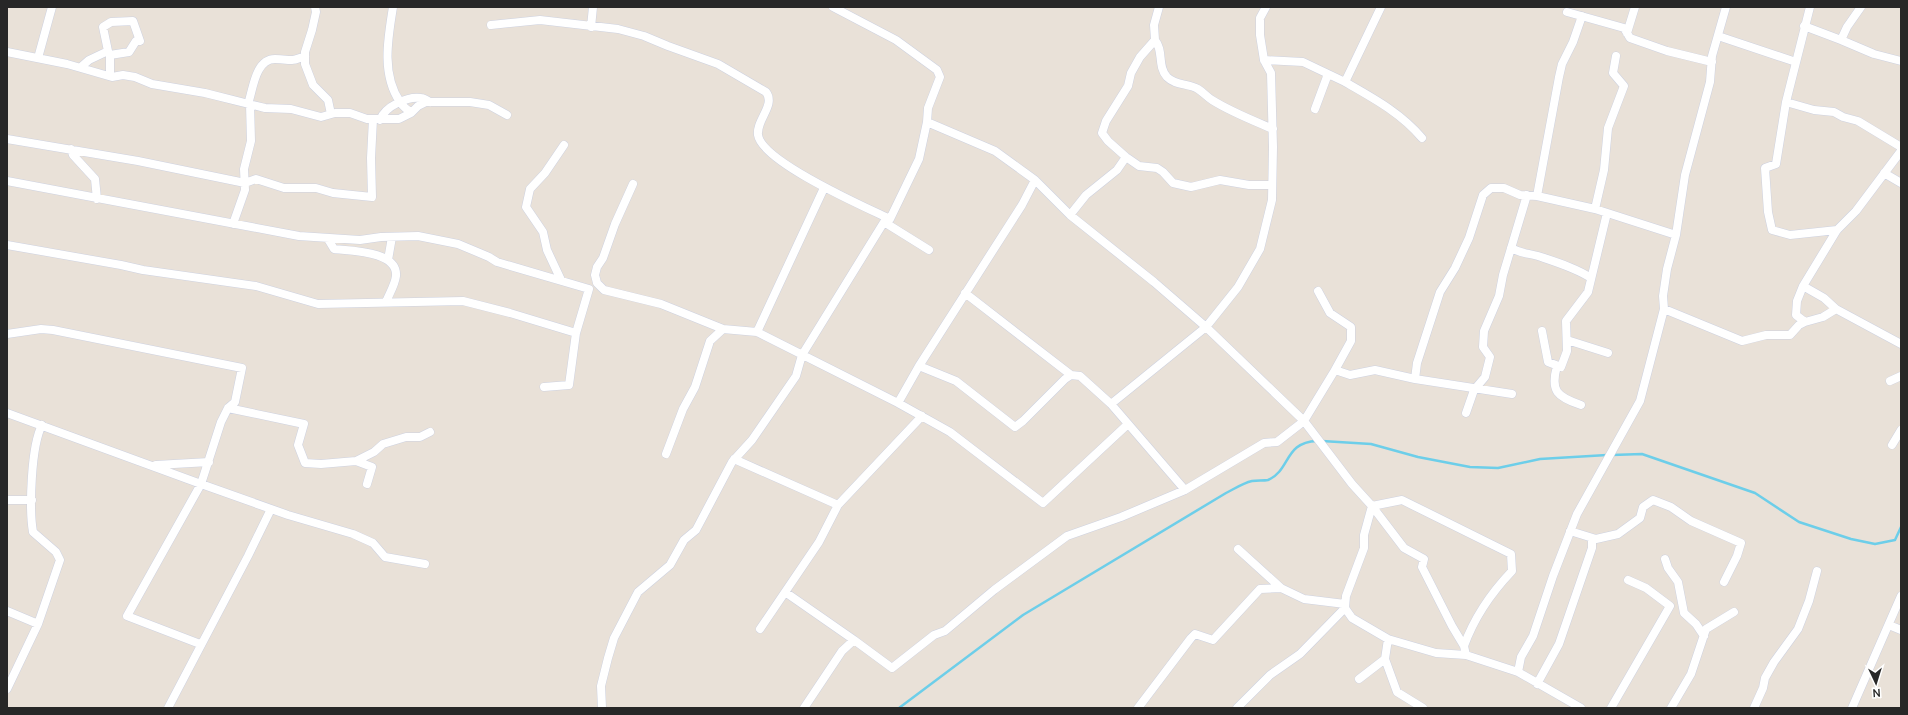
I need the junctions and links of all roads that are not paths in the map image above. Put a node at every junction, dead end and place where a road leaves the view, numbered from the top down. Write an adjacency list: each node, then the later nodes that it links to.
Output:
1 (52, 7): 25 (street)
2 (315, 7): 23 (street)
3 (393, 7): 36 (street)
4 (593, 7): 17 (street)
5 (833, 7): 43 (street)
6 (1159, 7): 20 (street)
7 (1266, 7): 26 (street)
8 (1381, 7): 33 (street)
9 (1635, 7): 18 (street)
10 (1726, 7): 19 (street)
11 (1810, 7): 16 (street)
12 (1861, 7): 21 (street)
13 (1567, 12): 14 (street)
14 (1582, 16): 18 (street); 61 (street)
15 (491, 25): 17 (street)
16 (1804, 26): 21 (street); 29 (street)
17 (591, 27): 59 (street)
18 (1627, 33): 28 (street)
19 (1718, 36): 28 (street); 29 (street)
20 (1156, 40): 44 (street); 51 (street)
21 (1841, 40): 27 (street)
22 (7, 52): 25 (street)
23 (305, 56): 37 (street); 40 (street)
24 (1616, 56): 63 (street)
25 (38, 58): 30 (street)
26 (1264, 60): 31 (street); 44 (street)
27 (1901, 61)
28 (1712, 62): 69 (street)
29 (1796, 62): 35 (street)
30 (81, 67): 32 (street); 32 (street)
31 (1328, 74): 33 (street); 38 (street)
32 (110, 76): 37 (street)
33 (1345, 82): 45 (street)
34 (430, 102): 36 (street); 39 (street); 41 (street)
35 (1786, 102): 48 (street); 68 (street)
36 (400, 103): 39 (street); 42 (street)
37 (249, 104): 40 (street); 55 (street)
38 (1315, 109)
39 (411, 113): 42 (street)
40 (331, 114): 42 (street)
41 (507, 115)
42 (377, 120): 55 (street)
43 (927, 122): 53 (street); 66 (street)
44 (1273, 129): 58 (street)
45 (1422, 138)
46 (7, 139): 49 (street)
47 (564, 145): 79 (street)
48 (1901, 147)
49 (71, 149): 55 (street); 62 (street)
50 (1901, 151): 52 (street)
51 (1126, 158): 58 (street); 65 (street)
52 (1884, 173): 56 (street); 68 (street)
53 (1035, 180): 65 (street); 84 (street)
54 (7, 181): 62 (street)
55 (245, 183): 67 (street)
56 (1901, 183)
57 (633, 184): 80 (street)
58 (1272, 185): 89 (street)
59 (824, 188): 66 (street); 92 (street)
60 (1527, 195): 61 (street); 74 (street); 104 (street)
61 (1537, 196): 63 (street)
62 (97, 199): 67 (street)
63 (1595, 209): 64 (street)
64 (1607, 213): 69 (street); 78 (street)
65 (1070, 215): 89 (street)
66 (887, 220): 75 (street); 98 (street)
67 (233, 224): 71 (street)
68 (1837, 230): 81 (street)
69 (1676, 234): 86 (street)
70 (392, 237): 72 (street); 77 (street); 79 (street)
71 (328, 239): 72 (street); 76 (street)
72 (360, 240): 76 (street)
73 (7, 245): 85 (street)
74 (1512, 248): 78 (street); 107 (street)
75 (929, 250)
76 (361, 252): 77 (street)
77 (388, 260): 85 (street)
78 (1591, 278): 95 (street)
79 (561, 280): 82 (street)
80 (598, 283): 82 (street); 90 (street)
81 (1803, 286): 87 (street); 88 (street)
82 (589, 289): 93 (street)
83 (1318, 291): 101 (street)
84 (965, 293): 99 (street); 102 (street)
85 (386, 302): 93 (street)
86 (1664, 309): 88 (street); 135 (street)
87 (1836, 309): 88 (street); 96 (street)
88 (1805, 322)
89 (1206, 327): 110 (street); 116 (street)
90 (723, 329): 92 (street); 122 (street)
91 (1542, 331): 100 (street)
92 (757, 332): 98 (street)
93 (576, 333): 106 (street)
94 (7, 334): 112 (street)
95 (1567, 340): 97 (street); 100 (street)
96 (1901, 344)
97 (1608, 353)
98 (802, 355): 109 (street); 123 (street)
99 (919, 366): 102 (street); 109 (street)
100 (1557, 366): 111 (street)
101 (1335, 370): 104 (street); 116 (street)
102 (1071, 374): 110 (street)
103 (1901, 376): 105 (street)
104 (1415, 379): 107 (street)
105 (1890, 381)
106 (544, 387)
107 (1476, 387): 108 (street); 114 (street)
108 (1512, 394)
109 (898, 403): 115 (street)
110 (1111, 404): 117 (street)
111 (1581, 405)
112 (228, 408): 124 (street); 125 (street)
113 (7, 412): 118 (street)
114 (1466, 413)
115 (922, 416): 117 (street); 132 (street)
116 (1304, 421): 129 (street); 133 (street)
117 (1128, 424): 129 (street)
118 (42, 425): 126 (street); 131 (street)
119 (1901, 430): 121 (street)
120 (430, 432): 124 (street)
121 (1892, 445)
122 (666, 454)
123 (734, 459): 132 (street); 166 (street)
124 (356, 461): 128 (street)
125 (209, 462): 126 (street); 127 (street)
126 (153, 465): 127 (street)
127 (201, 484): 134 (street); 156 (street)
128 (367, 484)
129 (1185, 490): 155 (street)
130 (7, 500): 131 (street)
131 (32, 500): 149 (street)
132 (838, 506): 144 (street)
133 (1372, 506): 146 (street); 157 (street); 157 (street)
134 (271, 508): 139 (street); 156 (street)
135 (1570, 531): 136 (street); 160 (street)
136 (1592, 538): 142 (street); 162 (street)
137 (1238, 549): 143 (street)
138 (1665, 559): 153 (street)
139 (425, 564)
140 (1817, 571): 173 (street)
141 (1628, 580): 171 (street)
142 (1724, 582)
143 (1281, 588): 146 (street); 168 (street)
144 (785, 592): 151 (street); 155 (street)
145 (1901, 596): 150 (street)
146 (1345, 606): 154 (street); 169 (street)
147 (7, 611): 149 (street)
148 (1734, 612): 153 (street)
149 (38, 624): 163 (street)
150 (1889, 625): 152 (street); 174 (street)
151 (760, 629)
152 (1901, 630)
153 (1704, 636): 172 (street)
154 (1388, 639): 158 (street); 159 (street)
155 (854, 640): 167 (street)
156 (200, 644): 165 (street)
157 (1464, 646): 158 (street)
158 (1466, 655): 160 (street)
159 (1385, 659): 161 (street); 170 (street)
160 (1518, 672): 162 (street)
161 (1359, 679)
162 (1537, 684): 164 (street)
163 (7, 689)
164 (1578, 707)
165 (168, 708)
166 (602, 708)
167 (804, 708)
168 (1138, 708)
169 (1237, 708)
170 (1422, 708)
171 (1611, 708)
172 (1671, 708)
173 (1754, 708)
174 (1852, 708)

